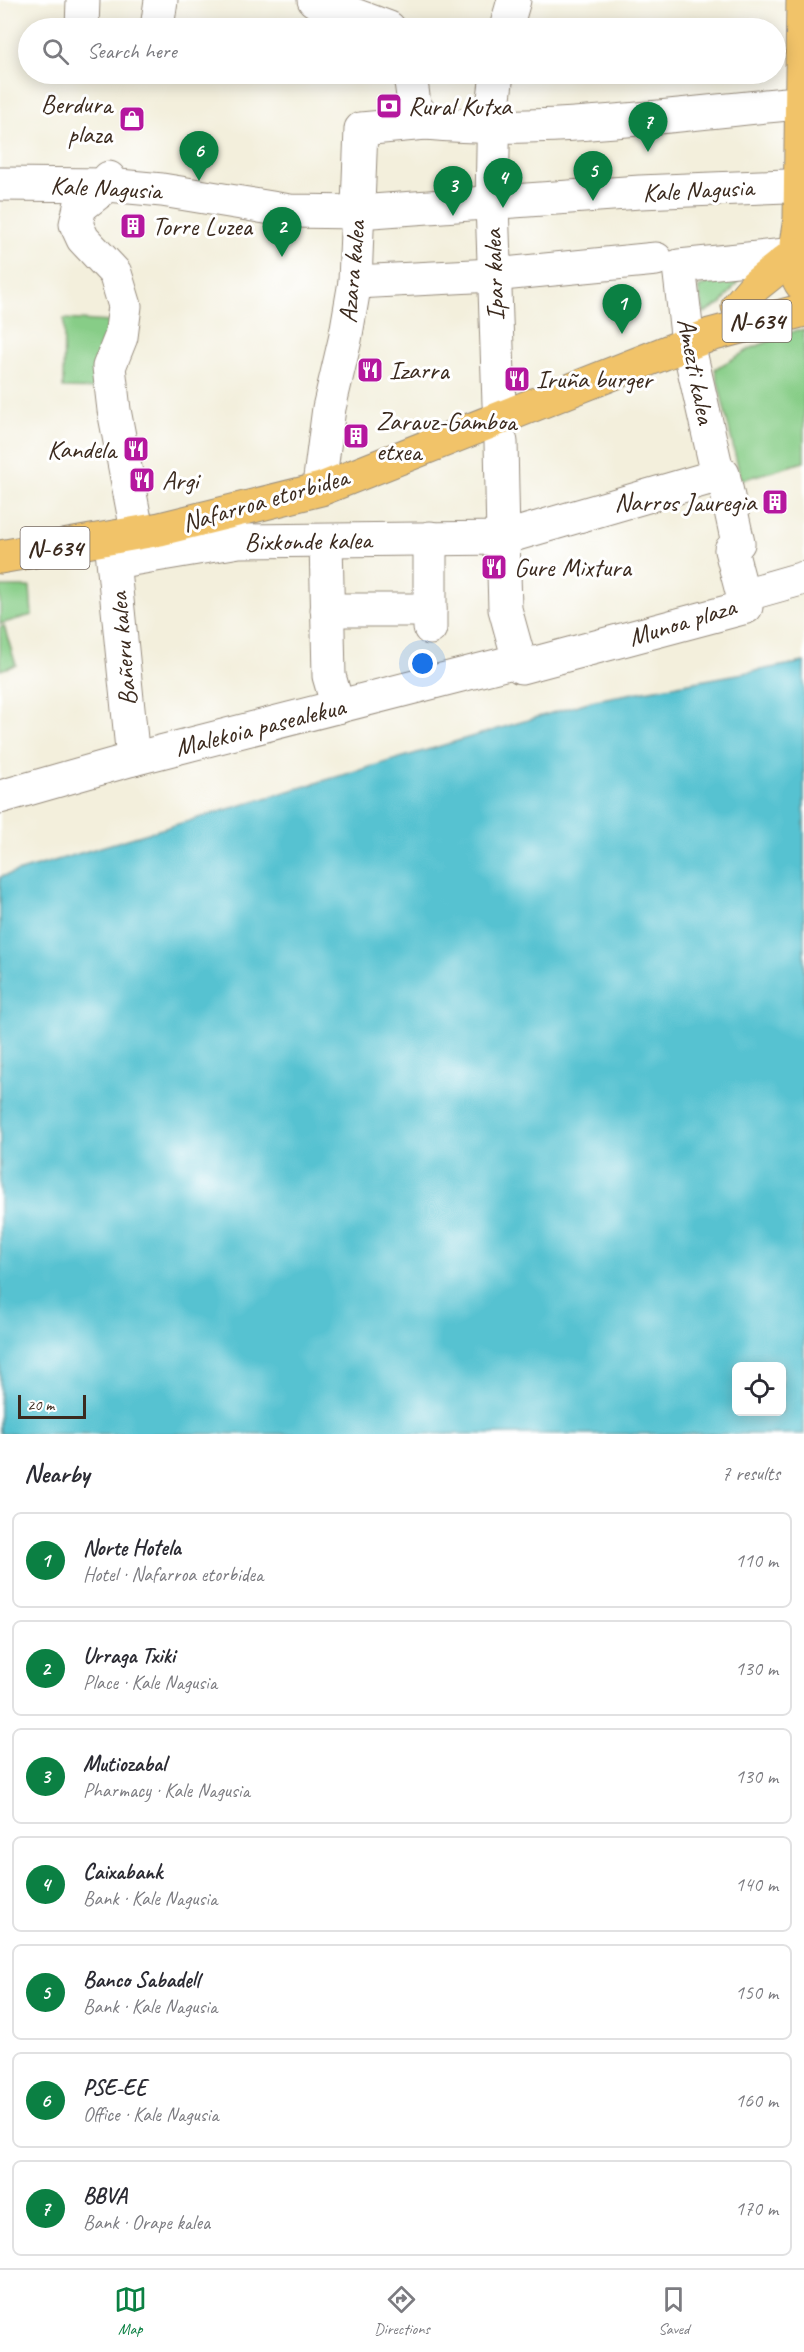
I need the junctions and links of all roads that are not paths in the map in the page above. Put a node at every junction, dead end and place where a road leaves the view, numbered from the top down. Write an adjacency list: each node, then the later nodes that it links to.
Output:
1 (83, 0): 7 (street)
2 (161, 0): 8 (street)
3 (314, 0): 6 (street)
4 (514, 0): 9 (street)
5 (803, 0): 20 (main road)
6 (373, 16)
7 (82, 18)
8 (159, 18)
9 (509, 18)
10 (411, 84): 13 (street)
11 (496, 84): 14 (street, Ipar kalea)
12 (787, 104): 14 (street)
13 (426, 123): 14 (street); 19 (street, Azara kalea)
14 (494, 126): 18 (street, Ipar kalea)
15 (109, 178): 16 (street, Kale Nagusia); 19 (street, Kale Nagusia); 35 (street, Bañeru kalea)
16 (0, 184)
17 (786, 186): 18 (street, Kale Nagusia)
18 (492, 204): 19 (street, Kale Nagusia); 22 (street, Ipar kalea)
19 (358, 212): 23 (street, Azara kalea)
20 (801, 238): 21 (street); 24 (main road); 26 (main road)
21 (667, 263): 22 (street); 28 (street, Amezti kalea)
22 (493, 275): 23 (street); 29 (street, Ipar kalea)
23 (356, 282): 32 (street, Azara kalea)
24 (804, 288): 26 (main road, N-634)
25 (804, 298): 28 (main road)
26 (738, 306): 28 (main road, N-634)
27 (804, 310): 28 (main road, N-634)
28 (699, 339): 31 (street, Amezti kalea); 35 (main road, Nafarroa etorbidea / N-634)
29 (499, 404)
30 (501, 442): 34 (street)
31 (718, 475)
32 (320, 478)
33 (430, 538): 34 (street, Bixkonde kalea); 36 (street, Bixkonde kalea); 40 (street)
34 (503, 538): 41 (street); 41 (street, Munoa plaza)
35 (120, 540): 36 (street, Bixkonde kalea); 37 (main road, Nafarroa etorbidea / N-634); 43 (street, Bañeru kalea)
36 (326, 541): 40 (street)
37 (0, 557)
38 (804, 578): 39 (street)
39 (758, 591)
40 (327, 610): 42 (street)
41 (520, 660): 42 (street, Malekoia pasealekua)
42 (338, 707): 43 (street, Malekoia pasealekua)
43 (133, 759): 44 (street, Malekoia pasealekua)
44 (0, 797)

